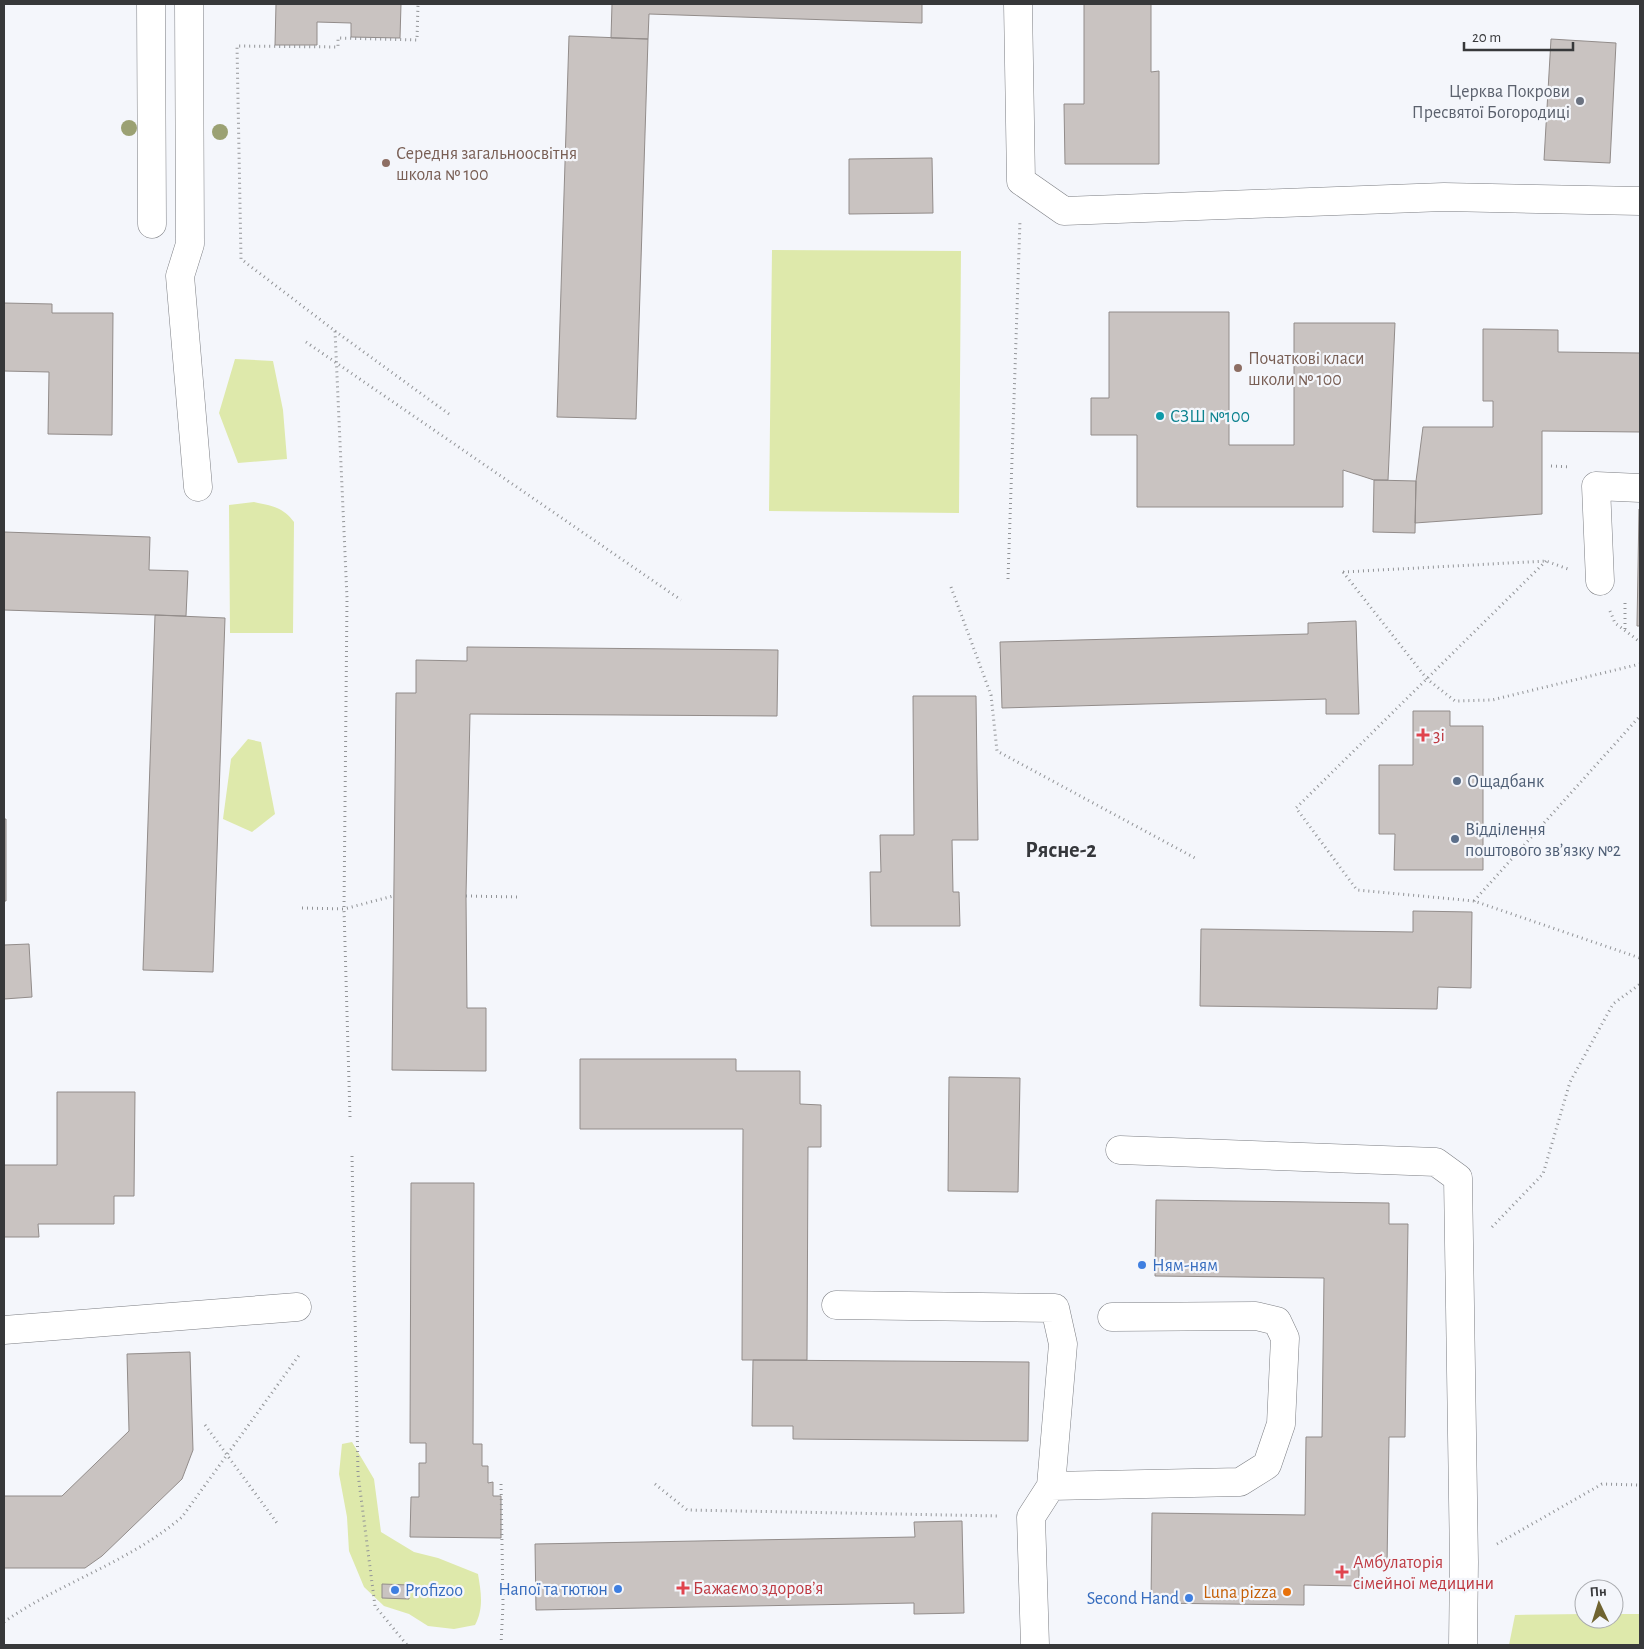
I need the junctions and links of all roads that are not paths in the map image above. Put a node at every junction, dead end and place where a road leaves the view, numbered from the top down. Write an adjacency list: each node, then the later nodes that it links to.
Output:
1 (151, 4): 5 (street)
2 (189, 4): 6 (street)
3 (1018, 4): 4 (street)
4 (1640, 201)
5 (152, 224)
6 (198, 487)
7 (1640, 488): 8 (street)
8 (1600, 580)
9 (1120, 1150): 16 (street)
10 (836, 1305): 14 (street)
11 (297, 1307): 13 (street)
12 (1112, 1317): 14 (street)
13 (4, 1330)
14 (1050, 1486): 15 (street)
15 (1035, 1645)
16 (1462, 1645)

